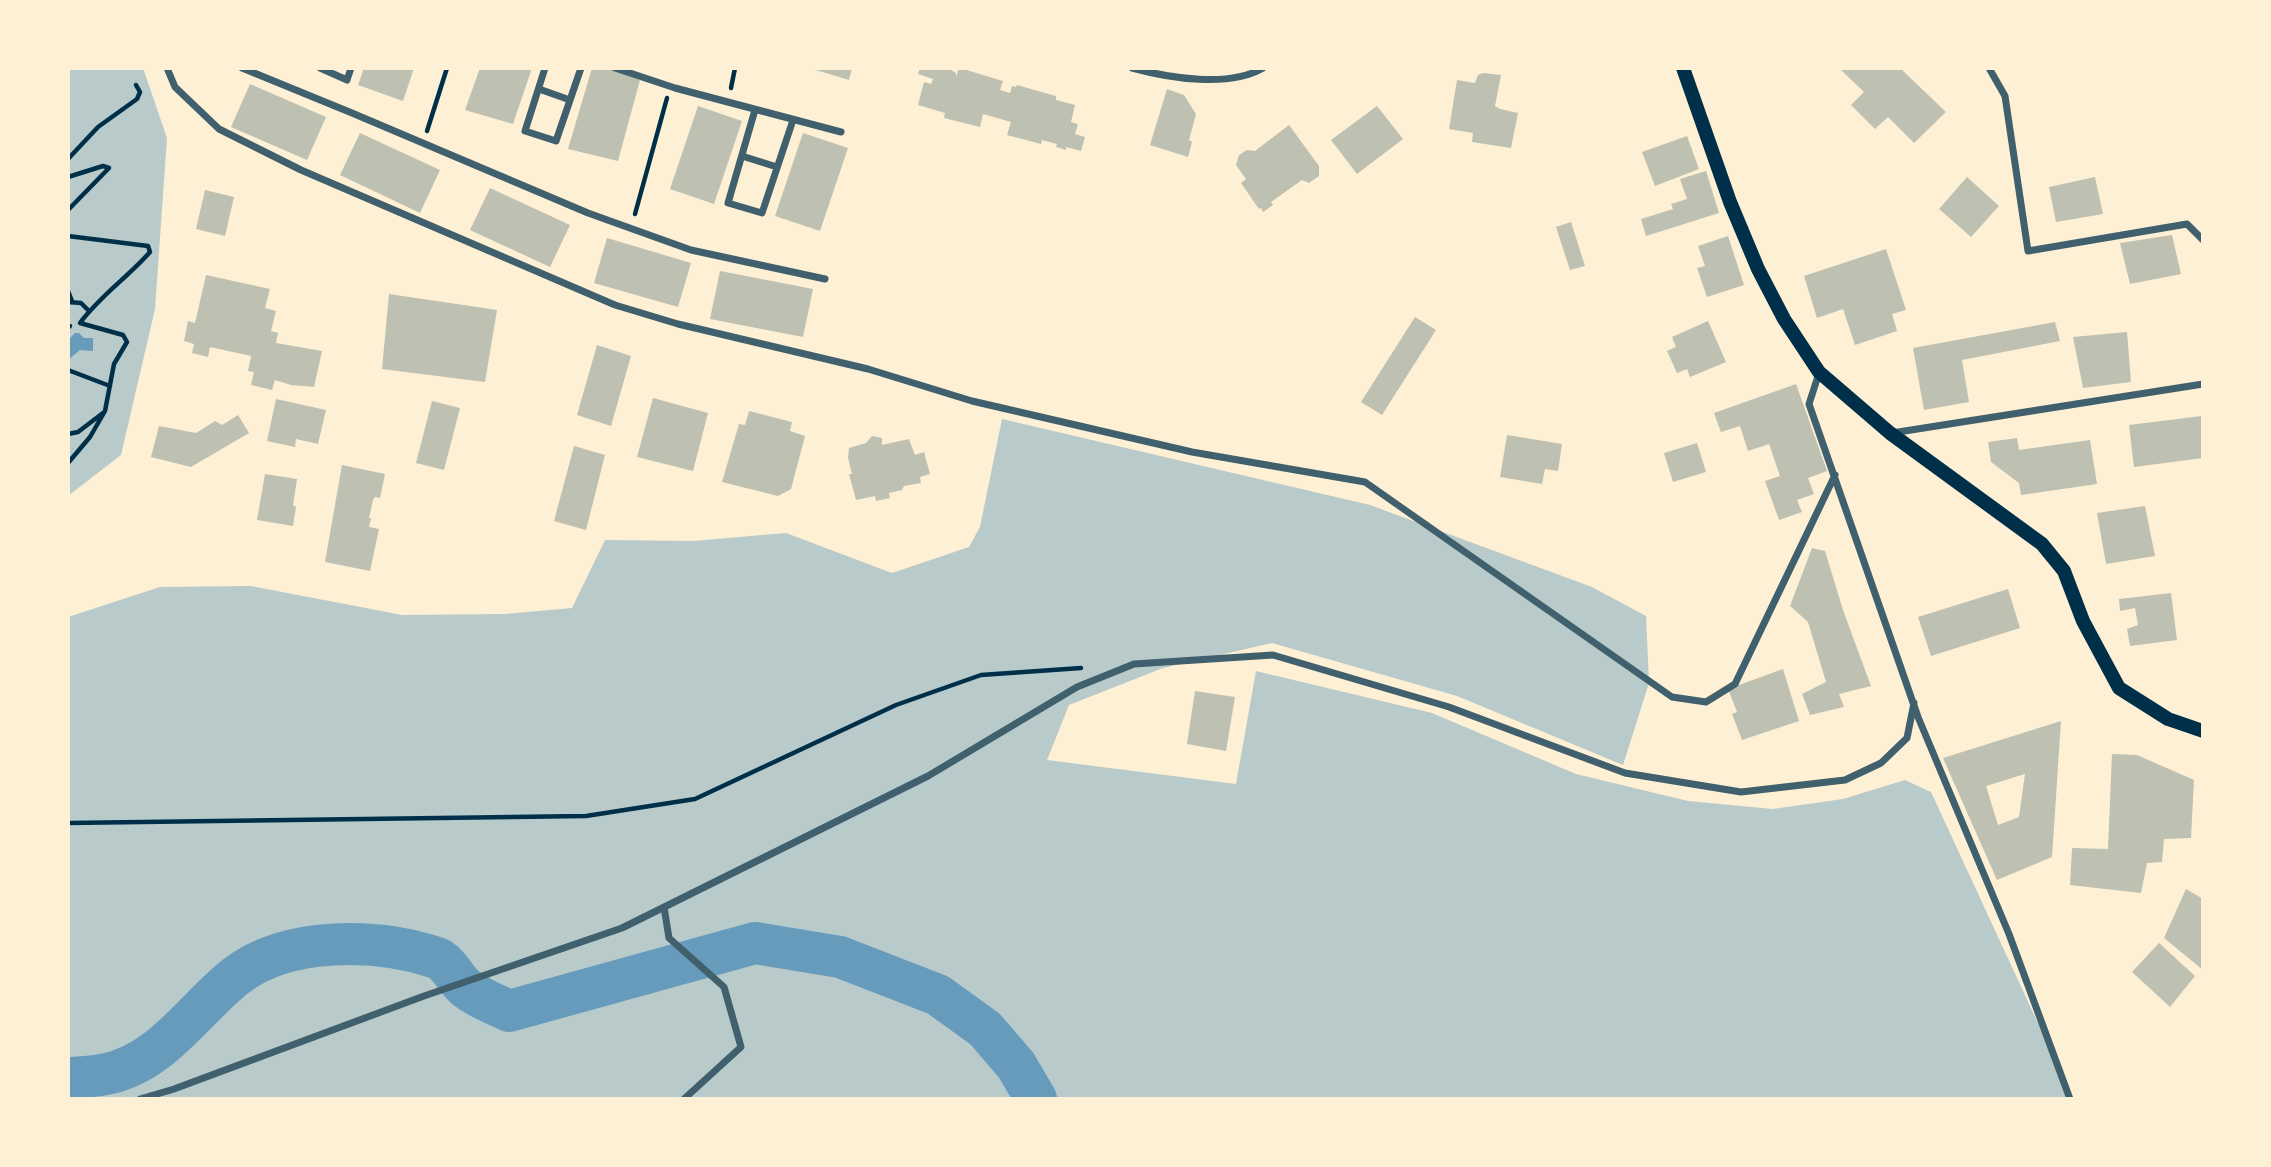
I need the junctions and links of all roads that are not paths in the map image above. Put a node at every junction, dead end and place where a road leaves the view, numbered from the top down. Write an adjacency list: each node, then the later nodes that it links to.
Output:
1 (167, 68): 24 (street)
2 (242, 68): 20 (street)
3 (320, 68): 4 (street)
4 (351, 68)
5 (545, 68): 12 (street)
6 (581, 68): 13 (street)
7 (615, 68): 14 (street)
8 (1132, 68): 9 (street)
9 (1263, 68)
10 (1683, 68): 21 (main road)
11 (1989, 68): 19 (street)
12 (539, 89): 13 (street); 13 (street)
13 (570, 100)
14 (755, 110): 15 (street); 17 (street)
15 (793, 120): 16 (street); 18 (street)
16 (841, 132)
17 (741, 156): 18 (street); 18 (street)
18 (777, 167)
19 (2203, 240)
20 (825, 279)
21 (1819, 372): 23 (main road); 24 (street)
22 (2203, 384): 23 (street)
23 (1890, 433): 26 (main road)
24 (1835, 475): 25 (street)
25 (1914, 704): 27 (street); 30 (street)
26 (2203, 731)
27 (664, 907): 28 (street); 29 (street)
28 (140, 1099)
29 (684, 1099)
30 (2070, 1099)

